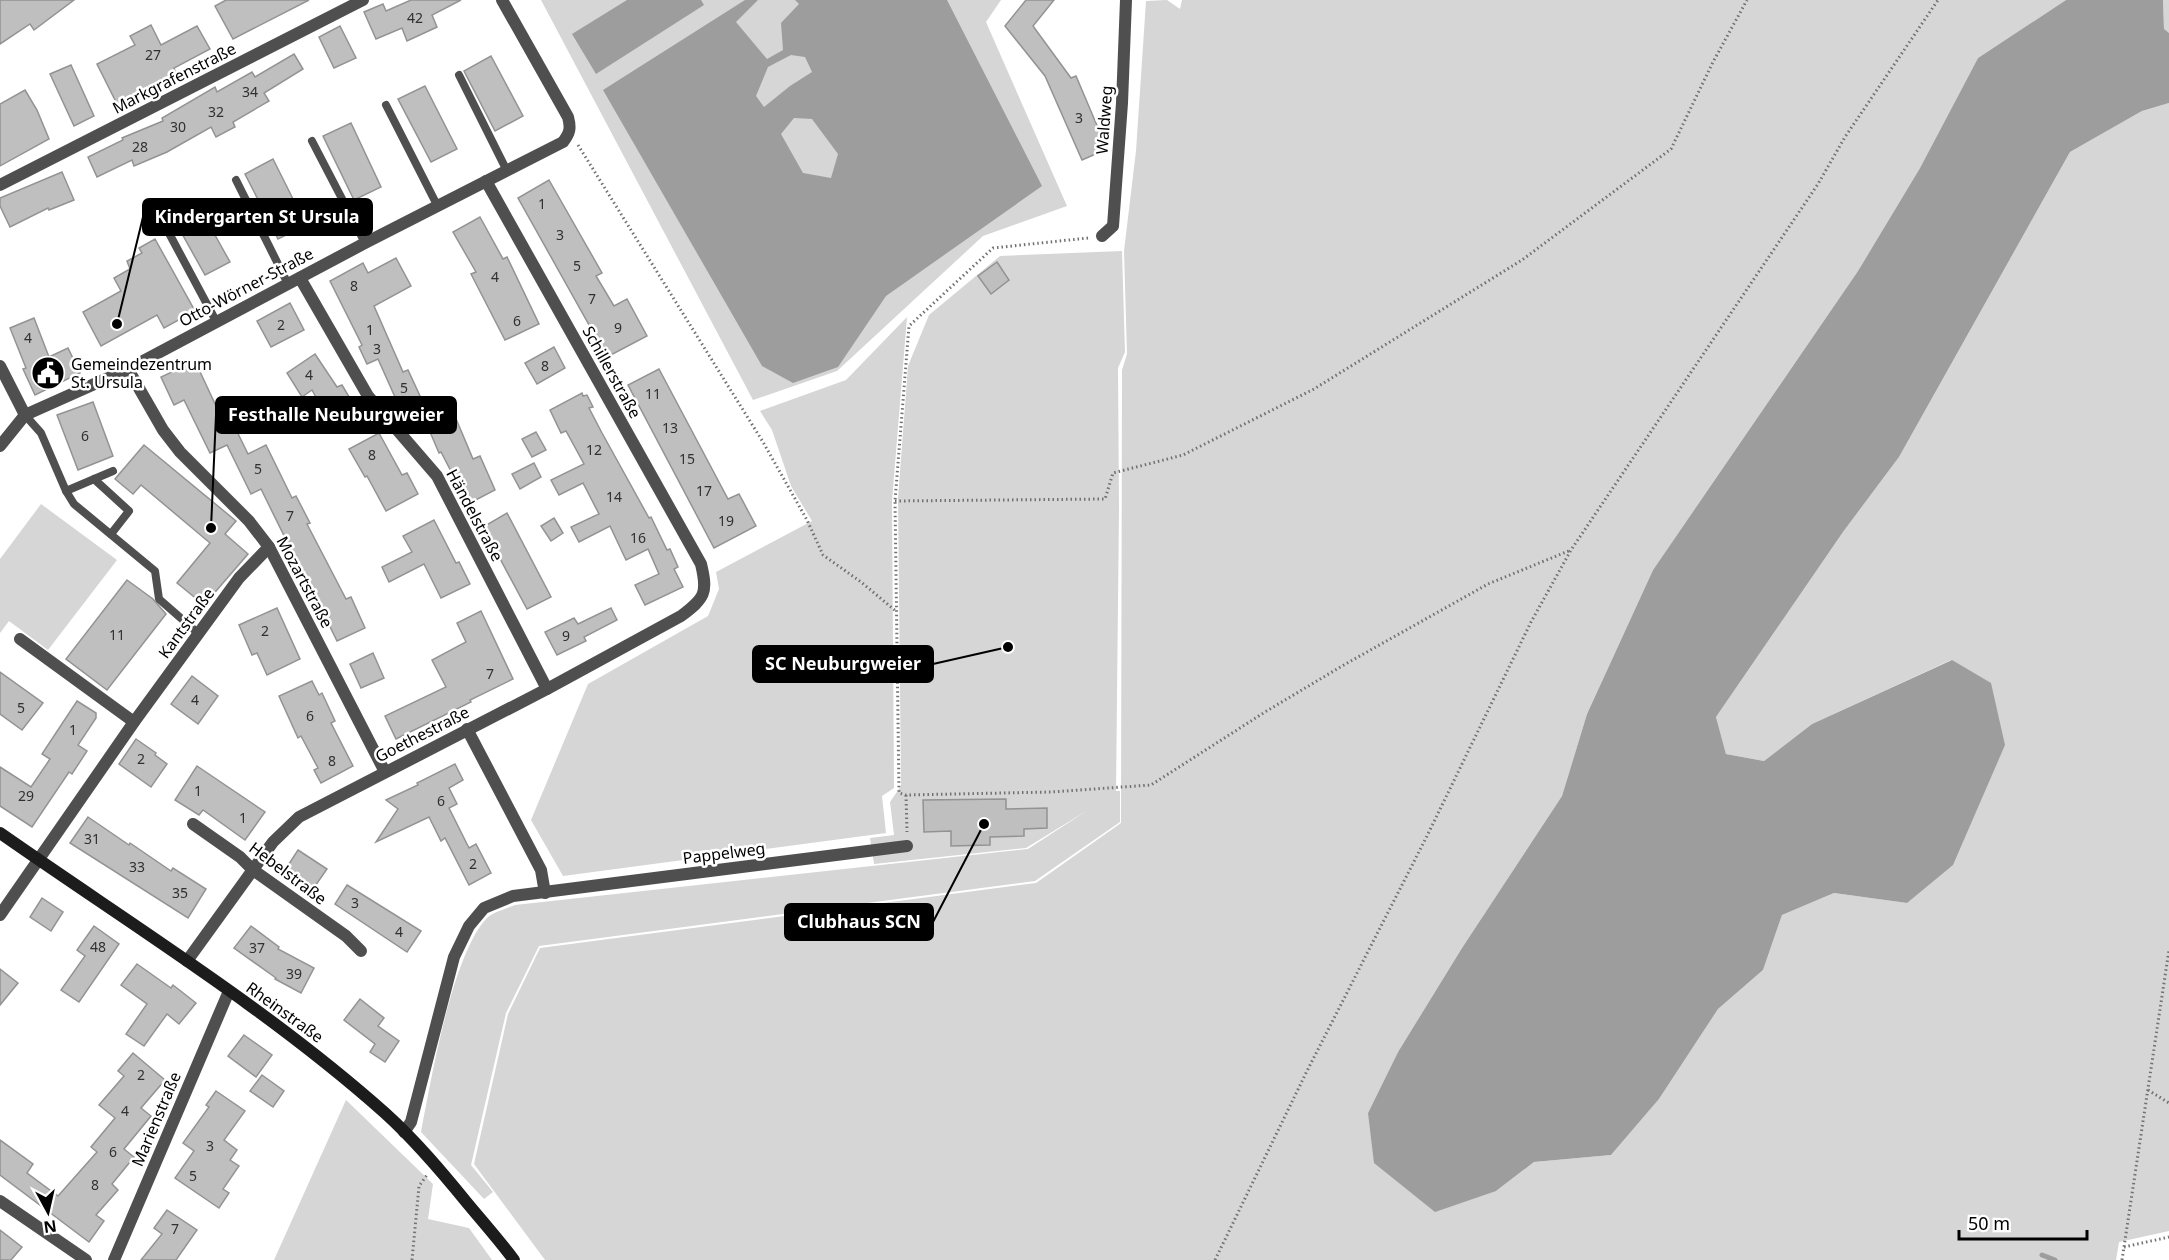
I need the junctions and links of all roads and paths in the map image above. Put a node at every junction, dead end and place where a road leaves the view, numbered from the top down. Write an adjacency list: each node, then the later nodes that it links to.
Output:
1 (363, 0): 13 (street, Markgrafenstraße)
2 (502, 0): 8 (street)
3 (1126, 0): 16 (street, Waldweg)
4 (1747, 0): 27 (path)
5 (1938, 0): 30 (path)
6 (459, 75): 10 (lane)
7 (386, 105): 14 (lane)
8 (569, 135): 10 (street, Otto-Wörner-Straße); 32 (path)
9 (312, 141): 17 (lane)
10 (507, 171): 12 (street, Otto-Wörner-Straße)
11 (236, 180): 18 (lane)
12 (486, 181): 14 (street, Otto-Wörner-Straße); 31 (street, Schillerstraße)
13 (0, 185)
14 (437, 205): 17 (street, Otto-Wörner-Straße)
15 (163, 222): 19 (lane)
16 (1102, 236): 27 (path)
17 (365, 243): 18 (street, Otto-Wörner-Straße)
18 (294, 281): 19 (street, Otto-Wörner-Straße); 35 (street, Händelstraße)
19 (216, 321): 21 (street, Otto-Wörner-Straße)
20 (0, 366): 22 (street)
21 (128, 369): 22 (street, Otto-Wörner-Straße); 29 (street, Mozartstraße)
22 (25, 415): 23 (street, Otto-Wörner-Straße); 26 (lane)
23 (0, 446)
24 (113, 471): 25 (lane)
25 (94, 479): 26 (lane); 28 (lane)
26 (66, 492): 28 (lane)
27 (895, 501): 32 (path)
28 (111, 534): 33 (lane)
29 (269, 548): 33 (street, Kantstraße); 38 (street, Mozartstraße)
30 (1571, 550): 39 (path); 62 (path)
31 (705, 581): 35 (street, Goethestraße)
32 (897, 612): 39 (path)
33 (199, 634): 36 (street, Kantstraße)
34 (20, 639): 36 (street)
35 (547, 689): 37 (street, Goethestraße)
36 (134, 722): 43 (street, Kantstraße)
37 (467, 729): 38 (street, Goethestraße); 45 (street)
38 (385, 772): 44 (street, Goethestraße)
39 (906, 795): 42 (path)
40 (193, 824): 44 (street, Hebelstraße)
41 (0, 833): 43 (main road, Rheinstraße)
42 (907, 846): 45 (street, Pappelweg)
43 (38, 860): 46 (street, Kantstraße); 49 (main road, Rheinstraße)
44 (253, 870): 48 (street, Hebelstraße); 49 (street, Goethestraße)
45 (545, 893): 53 (street, Pappelweg)
46 (0, 915)
47 (2169, 950): 51 (path)
48 (361, 951)
49 (187, 962): 50 (main road, Rheinstraße)
50 (229, 991): 53 (main road, Rheinstraße); 59 (street, Marienstraße)
51 (2148, 1090): 52 (path); 57 (path)
52 (2169, 1103)
53 (404, 1132): 61 (main road, Rheinstraße)
54 (419, 1186): 60 (path)
55 (0, 1201): 58 (street)
56 (2169, 1237): 57 (path)
57 (2124, 1247): 63 (path)
58 (86, 1260)
59 (114, 1260)
60 (412, 1260)
61 (513, 1260)
62 (1215, 1260)
63 (2122, 1260)

